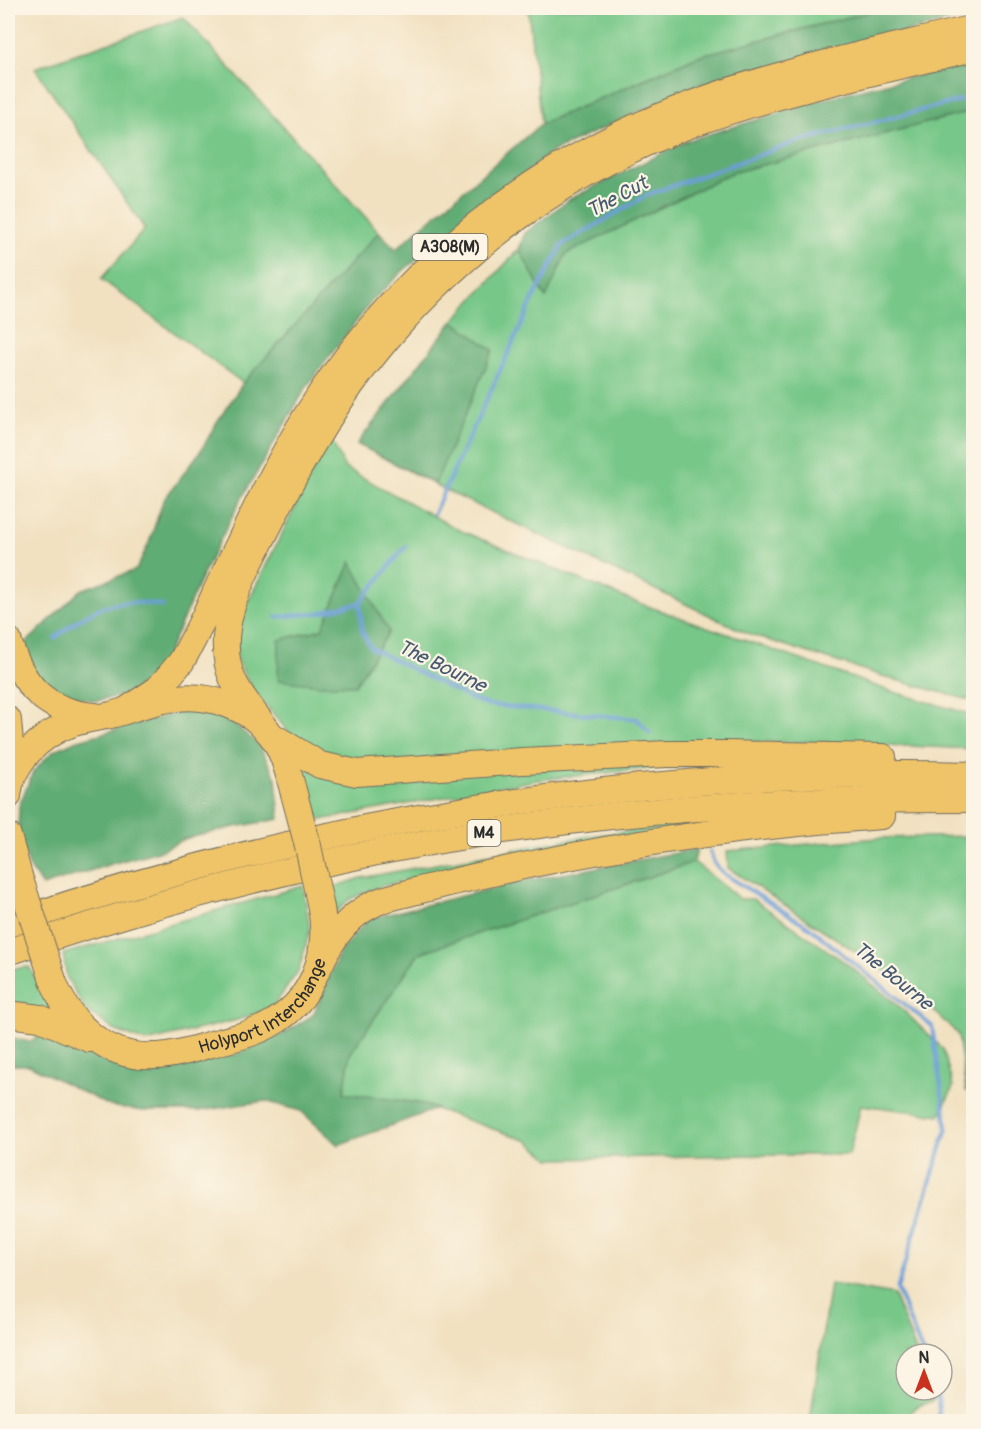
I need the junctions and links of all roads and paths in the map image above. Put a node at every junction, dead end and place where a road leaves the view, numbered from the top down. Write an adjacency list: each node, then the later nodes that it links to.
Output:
1 (974, 28): 4 (highway, A308(M))
2 (974, 48): 6 (highway, A308(M))
3 (8, 640): 4 (highway)
4 (117, 713): 6 (highway, Holyport Interchange / M4); 9 (highway, Holyport Interchange / M4)
5 (8, 720): 9 (highway)
6 (270, 734): 7 (highway, M4); 15 (highway, Holyport Interchange / M4, bridge)
7 (974, 761)
8 (974, 775): 13 (highway, M4)
9 (8, 792)
10 (974, 799): 14 (highway, M4)
11 (974, 813): 15 (highway, M4)
12 (8, 836): 17 (highway, Holyport Interchange / M4, bridge)
13 (8, 924)
14 (8, 952)
15 (318, 969): 17 (highway, Holyport Interchange / M4)
16 (8, 1014): 17 (highway, M4)
17 (109, 1047)

